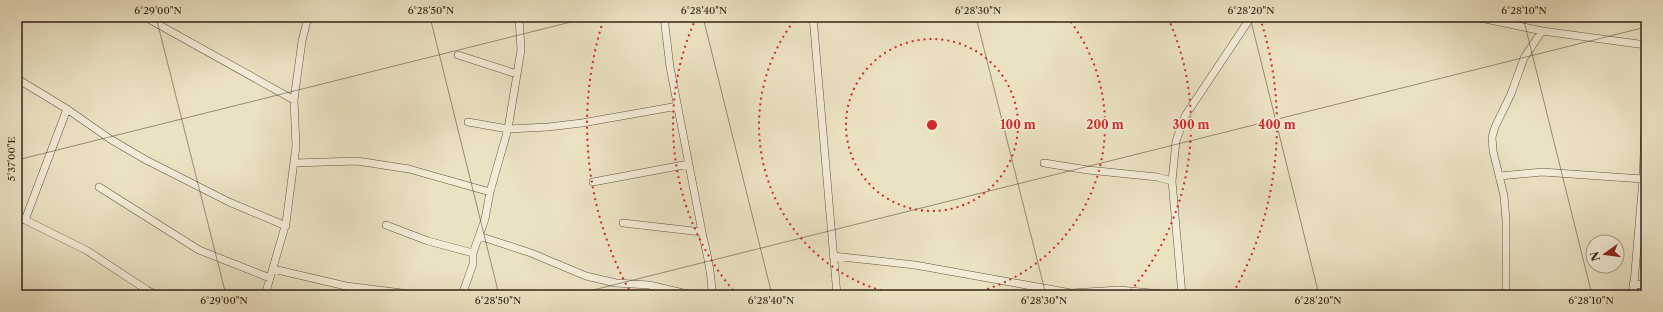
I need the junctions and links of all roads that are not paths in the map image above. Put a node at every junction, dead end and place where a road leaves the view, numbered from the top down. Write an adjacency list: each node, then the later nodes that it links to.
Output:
1 (145, 17): 16 (street)
2 (308, 17): 16 (street)
3 (519, 17): 14 (street)
4 (664, 17): 18 (street)
5 (813, 17): 40 (street)
6 (1251, 17): 28 (street)
7 (1431, 17): 9 (street)
8 (1476, 17): 10 (street)
9 (1413, 18)
10 (1496, 19): 11 (street)
11 (1542, 31): 12 (street); 26 (street)
12 (1646, 45)
13 (458, 55): 14 (street)
14 (517, 74): 22 (street)
15 (19, 80): 20 (street)
16 (294, 100): 23 (street)
17 (1646, 102): 19 (street)
18 (678, 106): 22 (street); 24 (street)
19 (1646, 107): 27 (street)
20 (67, 109): 33 (street); 36 (street)
21 (468, 122): 22 (street)
22 (508, 129): 31 (street)
23 (294, 163): 31 (street); 36 (street)
24 (689, 164): 29 (street); 37 (street)
25 (1044, 164): 28 (street)
26 (1500, 176): 27 (street); 54 (street)
27 (1643, 179): 43 (street)
28 (1172, 181): 53 (street)
29 (593, 182)
30 (99, 187): 42 (street)
31 (490, 192): 38 (street)
32 (17, 216): 33 (street)
33 (25, 220): 45 (street)
34 (623, 223): 37 (street)
35 (386, 225): 39 (street)
36 (286, 226): 41 (street)
37 (702, 232): 50 (street)
38 (479, 236): 39 (street); 49 (street)
39 (473, 253): 48 (street)
40 (833, 256): 51 (street); 52 (street)
41 (273, 269): 42 (street); 47 (street)
42 (270, 278): 46 (street)
43 (1634, 284): 44 (street); 55 (street)
44 (1646, 285)
45 (156, 295)
46 (265, 295)
47 (410, 295)
48 (462, 295)
49 (692, 295)
50 (712, 295)
51 (837, 295)
52 (1174, 295)
53 (1182, 295)
54 (1506, 295)
55 (1633, 295)

